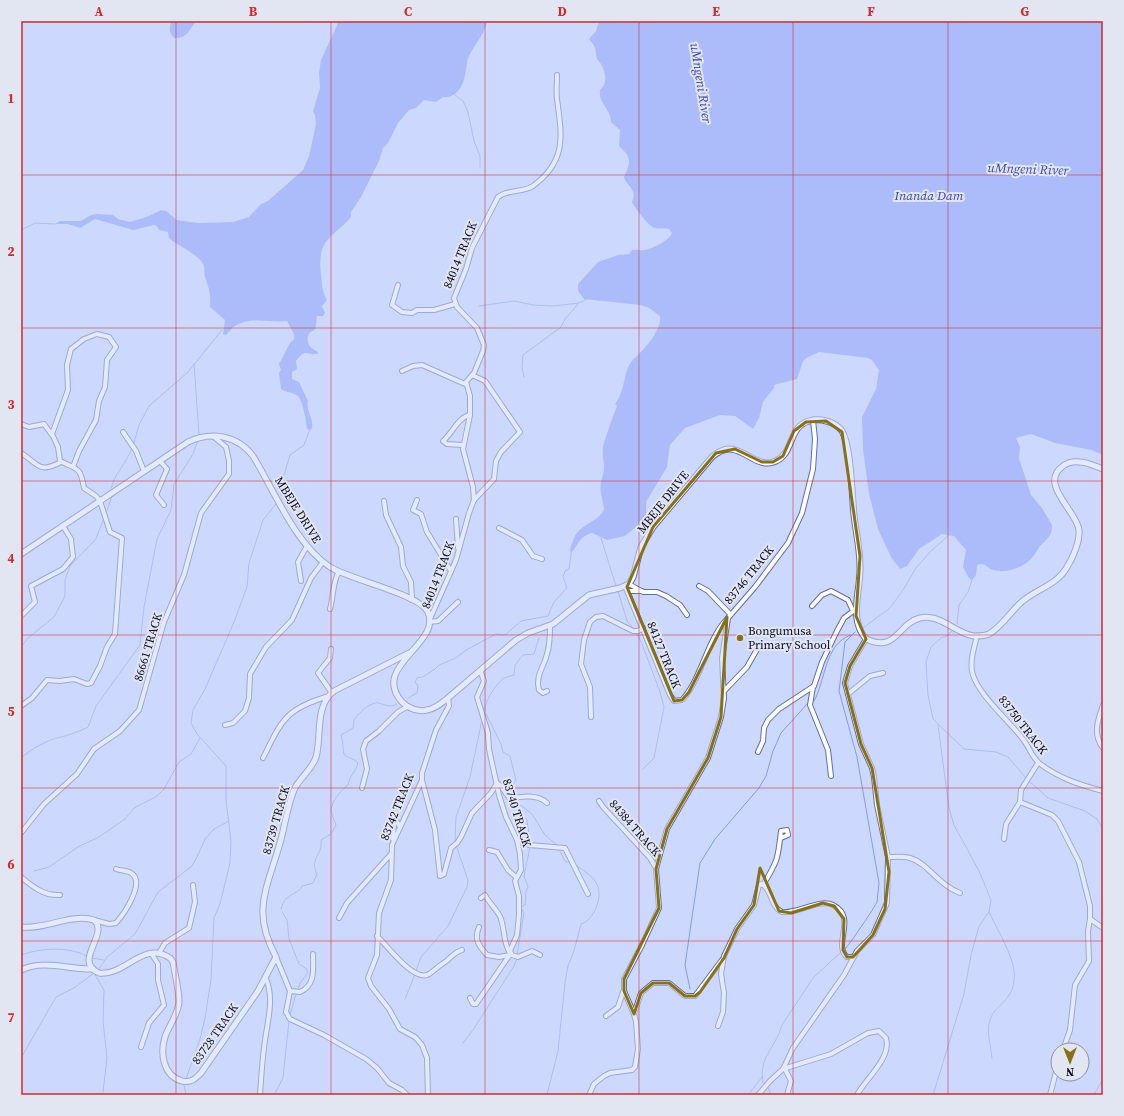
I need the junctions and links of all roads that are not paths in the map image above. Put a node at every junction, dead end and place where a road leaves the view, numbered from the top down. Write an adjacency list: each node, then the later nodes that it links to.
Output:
1 (557, 75): 3 (street, 84014 TRACK)
2 (398, 285): 3 (street)
3 (455, 304): 5 (street, 84014 TRACK)
4 (402, 371): 6 (street)
5 (472, 375): 6 (street, 84014 TRACK); 21 (street)
6 (465, 384): 7 (street, 84014 TRACK)
7 (470, 415): 13 (street, 84014 TRACK); 13 (street)
8 (813, 420): 36 (street, MBEJE DRIVE); 44 (street); 47 (street, 83746 TRACK)
9 (21, 424): 11 (street)
10 (124, 432): 19 (street)
11 (53, 436): 16 (street); 17 (street)
12 (214, 437): 15 (street, MBEJE DRIVE); 28 (street, MBEJE DRIVE); 82 (street, 86661 TRACK)
13 (463, 445): 21 (street, 84014 TRACK)
14 (21, 453): 16 (street)
15 (160, 461): 19 (street, MBEJE DRIVE); 24 (street)
16 (61, 462): 17 (street)
17 (73, 467): 22 (street)
18 (1103, 469): 51 (street)
19 (144, 471): 22 (street, MBEJE DRIVE)
20 (417, 500): 33 (street)
21 (474, 500): 29 (street, 84014 TRACK)
22 (100, 501): 26 (street, MBEJE DRIVE); 65 (street)
23 (384, 502): 40 (street)
24 (164, 505)
25 (456, 519): 29 (street)
26 (63, 526): 30 (street, MBEJE DRIVE); 46 (street)
27 (499, 528): 31 (street)
28 (307, 546): 32 (street, MBEJE DRIVE); 35 (street)
29 (458, 551): 33 (street, 84014 TRACK)
30 (21, 554)
31 (542, 559)
32 (324, 562): 34 (street, MBEJE DRIVE); 68 (street)
33 (451, 571): 48 (street, 84014 TRACK)
34 (339, 572): 40 (street, MBEJE DRIVE); 43 (street)
35 (301, 581)
36 (627, 585): 38 (street, 84127 TRACK); 39 (street); 49 (street)
37 (699, 586): 47 (street)
38 (629, 591): 39 (street); 50 (street, 84127 TRACK)
39 (642, 591): 45 (street)
40 (412, 600): 48 (street, MBEJE DRIVE)
41 (458, 602): 48 (street)
42 (812, 606): 44 (street)
43 (330, 609)
44 (855, 610): 52 (street); 58 (street)
45 (687, 615)
46 (21, 616)
47 (729, 616): 50 (street, 84127 TRACK); 60 (street, 83746 TRACK)
48 (429, 622): 55 (street)
49 (550, 626): 56 (street); 59 (street)
50 (643, 628): 67 (street)
51 (977, 636): 52 (street); 72 (street, 83750 TRACK)
52 (866, 639): 62 (street)
53 (760, 644): 60 (street)
54 (331, 649): 61 (street)
55 (410, 653): 61 (street); 66 (street)
56 (480, 670): 63 (street); 75 (street, 83740 TRACK)
57 (883, 673): 62 (street)
58 (813, 688): 70 (street); 73 (street)
59 (547, 691)
60 (724, 691): 91 (street, 83746 TRACK)
61 (330, 694): 71 (street); 113 (street, 83739 TRACK)
62 (848, 694): 89 (street)
63 (448, 698): 66 (street); 74 (street, 83742 TRACK)
64 (1103, 705): 69 (street)
65 (21, 706)
66 (408, 706): 76 (street)
67 (591, 717)
68 (225, 725)
69 (1103, 748)
70 (758, 752)
71 (263, 758)
72 (1038, 762): 77 (street, 83750 TRACK); 79 (street)
73 (831, 776)
74 (422, 780): 75 (street); 81 (street, 83742 TRACK)
75 (497, 783): 80 (street); 85 (street, 83740 TRACK)
76 (362, 788)
77 (1103, 791)
78 (599, 801): 91 (street, 84384 TRACK)
79 (1020, 802): 84 (street); 101 (street)
80 (547, 803)
81 (400, 827): 86 (street, 83742 TRACK); 86 (street)
82 (21, 833)
83 (781, 838): 95 (street)
84 (1004, 839)
85 (517, 840): 93 (street, 83740 TRACK); 97 (street)
86 (393, 842): 88 (street, 83742 TRACK)
87 (489, 850): 93 (street)
88 (391, 854): 100 (street); 106 (street, 83742 TRACK)
89 (888, 858): 96 (street); 114 (street)
90 (116, 869): 102 (street)
91 (656, 869): 120 (street, 83746 TRACK)
92 (21, 877): 98 (street)
93 (516, 877): 111 (street, 83740 TRACK)
94 (192, 885): 109 (street)
95 (764, 885): 114 (street); 115 (street)
96 (960, 893)
97 (588, 894)
98 (60, 895)
99 (482, 898): 111 (street)
100 (339, 918)
101 (1090, 919): 105 (street); 125 (street)
102 (94, 920): 103 (street); 116 (street)
103 (21, 927)
104 (479, 927): 111 (street)
105 (1103, 928)
106 (377, 936): 107 (street); 131 (street, 83742 TRACK)
107 (462, 950)
108 (151, 952): 109 (street); 116 (street); 126 (street)
109 (159, 953): 118 (street, 83728 TRACK)
110 (312, 954): 119 (street)
111 (510, 955): 112 (street); 121 (street, 83740 TRACK)
112 (540, 955)
113 (276, 957): 118 (street, 83728 TRACK); 119 (street, 83739 TRACK)
114 (853, 957): 127 (street)
115 (724, 958): 122 (street); 124 (street)
116 (93, 969): 117 (street)
117 (21, 970)
118 (265, 977): 129 (street)
119 (290, 990): 130 (street)
120 (624, 991): 122 (street); 123 (street)
121 (470, 998)
122 (634, 1014): 132 (street)
123 (606, 1016)
124 (718, 1026)
125 (1066, 1042)
126 (142, 1047)
127 (784, 1069): 133 (street); 134 (street); 135 (street)
128 (1053, 1082): 136 (street)
129 (260, 1095)
130 (407, 1095)
131 (428, 1095)
132 (589, 1095)
133 (758, 1095)
134 (787, 1095)
135 (857, 1095)
136 (1050, 1095)

